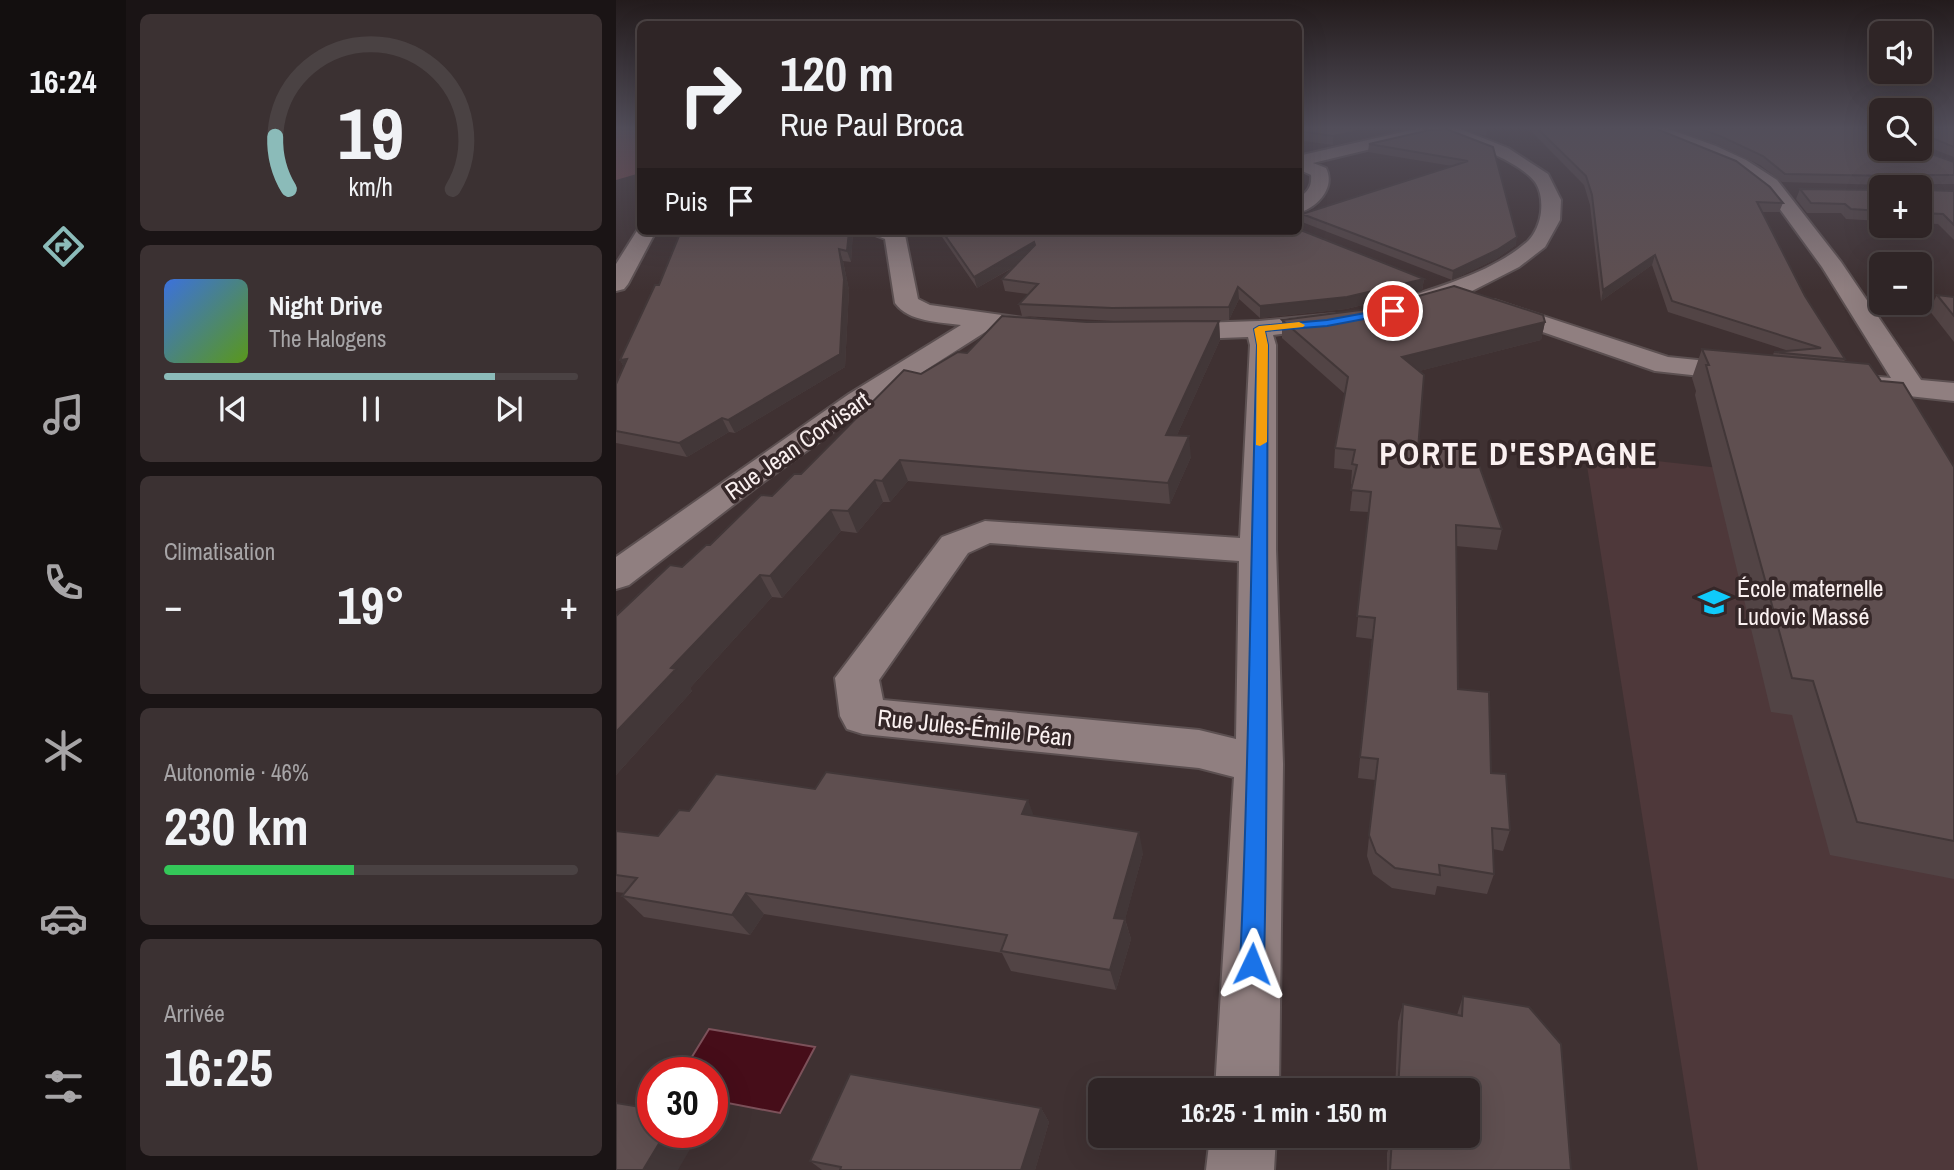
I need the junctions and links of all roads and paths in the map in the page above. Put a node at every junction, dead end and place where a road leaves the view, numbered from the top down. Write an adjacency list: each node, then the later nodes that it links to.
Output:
1 (1321, 183): 6 (street)
2 (1544, 183): 11 (street)
3 (1768, 183): 4 (street)
4 (1777, 190): 5 (street); 20 (street)
5 (1803, 190)
6 (1302, 204)
7 (644, 235): 10 (street)
8 (895, 235): 14 (street)
9 (1412, 276): 11 (street)
10 (616, 284)
11 (1450, 292): 12 (street); 18 (street)
12 (1393, 311)
13 (1353, 318): 15 (street)
14 (983, 322): 16 (street); 23 (street, Rue Jean Corvisart)
15 (1259, 329): 17 (street); 22 (street)
16 (1067, 330)
17 (1142, 333)
18 (1774, 375)
19 (1829, 380): 20 (street)
20 (1912, 388): 21 (street)
21 (1954, 392)
22 (1258, 549): 24 (street); 24 (street, Rue Jules-Émile Péan)
23 (616, 576)
24 (1259, 764): 25 (street)
25 (1247, 1078)
26 (1242, 1148): 27 (street)
27 (1240, 1170)

